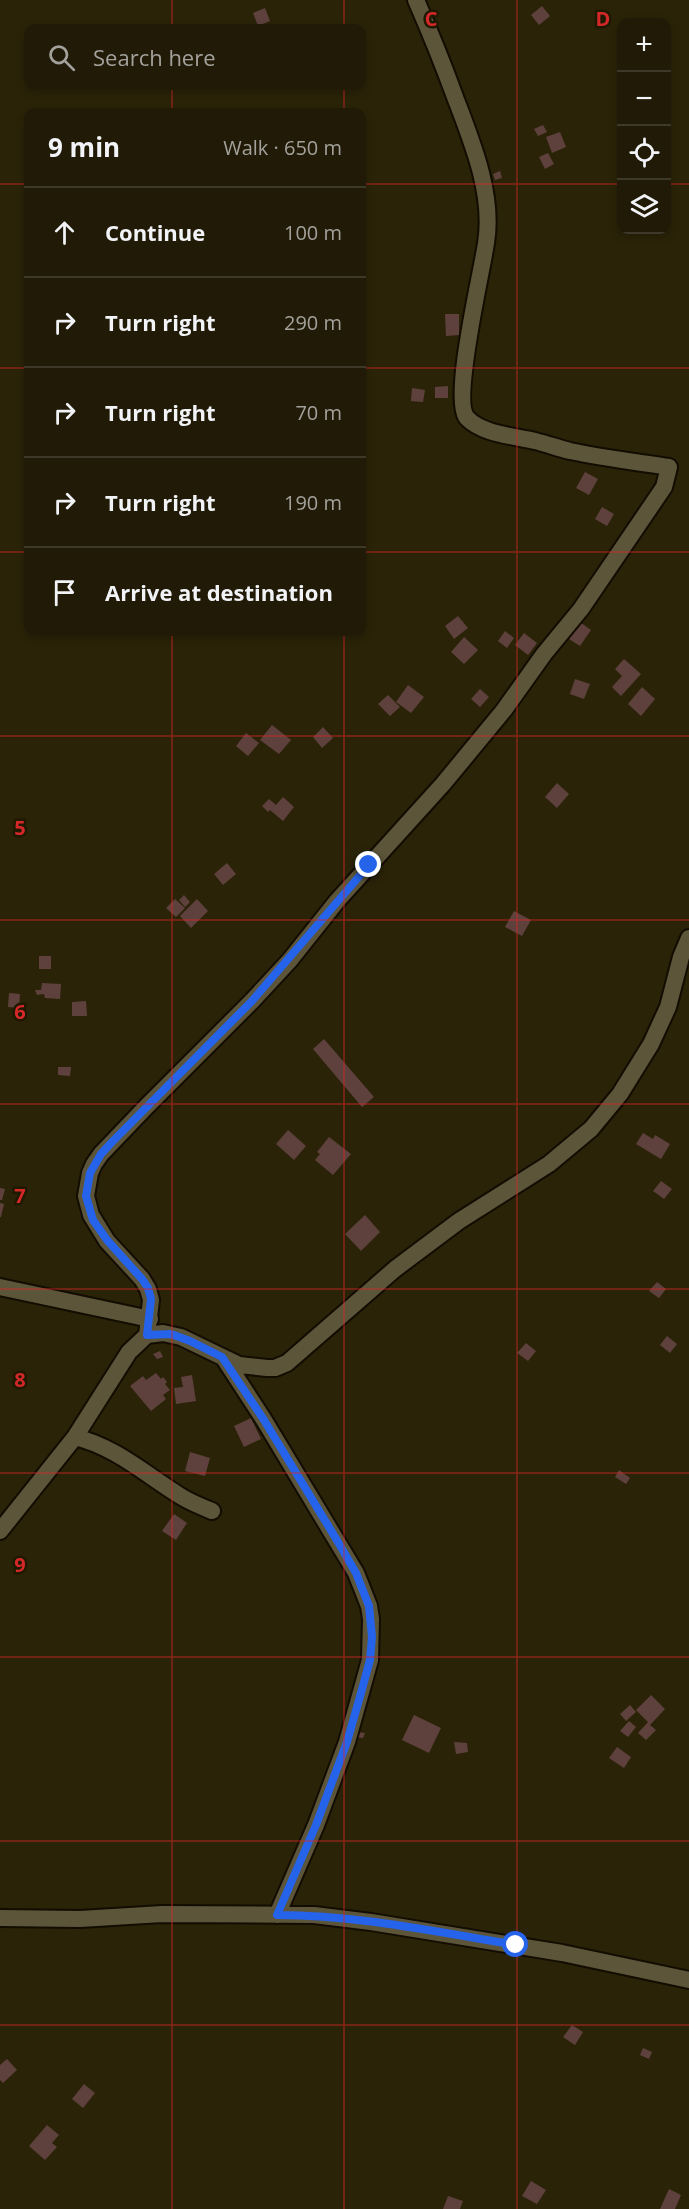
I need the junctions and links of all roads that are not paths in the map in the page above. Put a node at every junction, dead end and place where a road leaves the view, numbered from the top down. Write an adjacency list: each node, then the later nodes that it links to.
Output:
1 (416, 0): 4 (street)
2 (689, 938): 5 (street)
3 (0, 1287): 4 (street)
4 (149, 1327): 5 (street); 6 (street)
5 (222, 1357): 9 (street)
6 (75, 1437): 7 (street); 8 (street)
7 (212, 1511)
8 (0, 1531)
9 (277, 1915): 10 (street); 11 (street)
10 (0, 1918)
11 (689, 1980)

